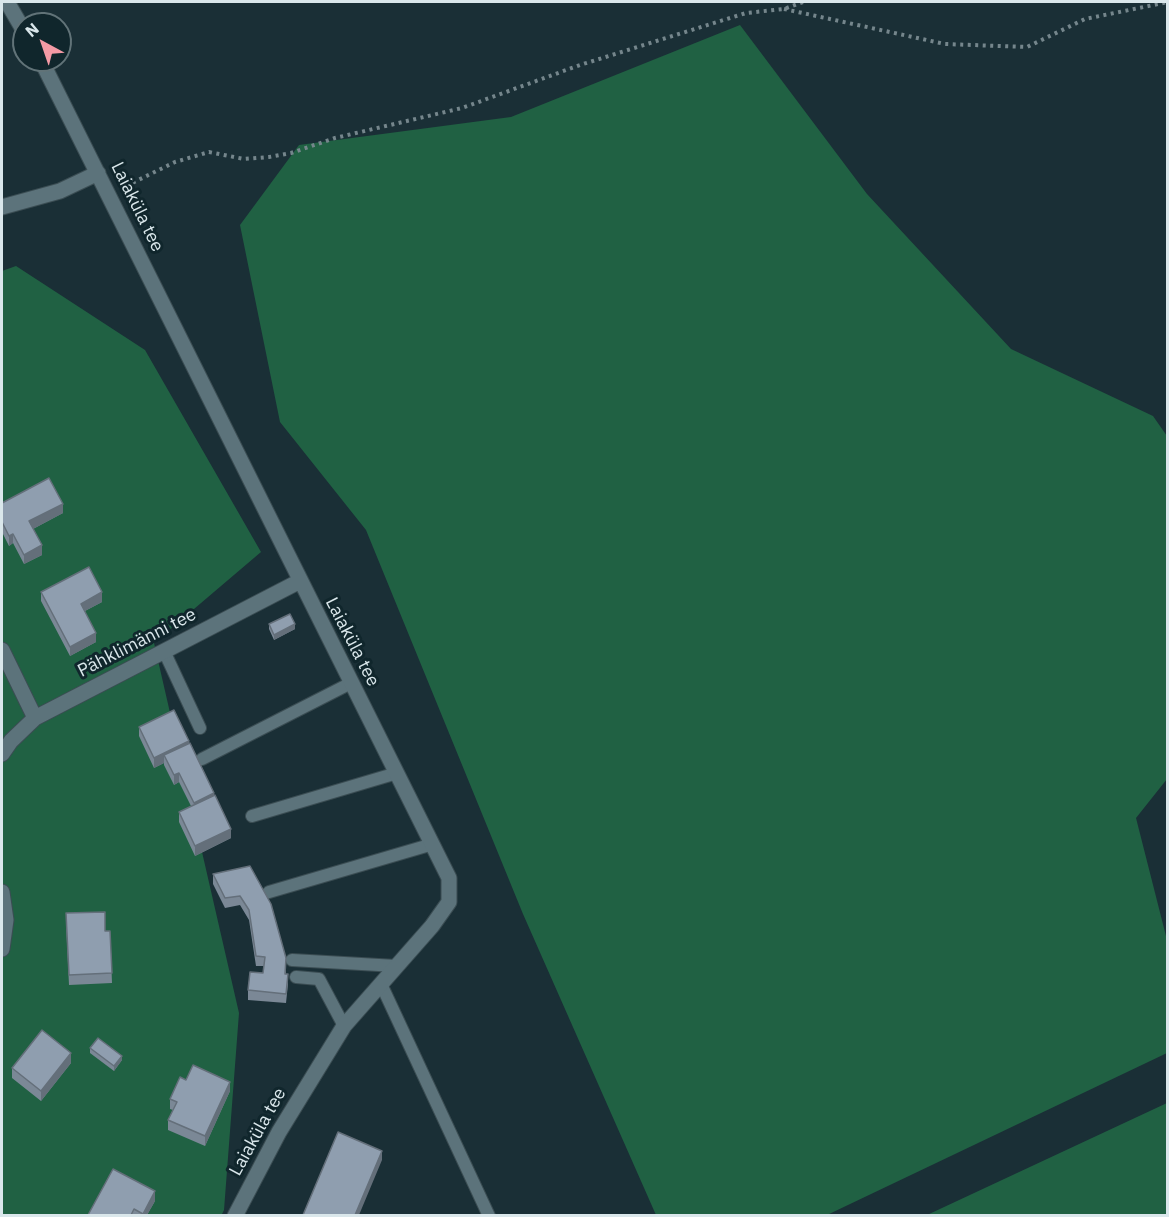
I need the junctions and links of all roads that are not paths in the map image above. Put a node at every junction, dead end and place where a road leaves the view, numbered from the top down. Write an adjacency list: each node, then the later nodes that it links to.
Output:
1 (47, 72): 2 (street, Laiaküla tee)
2 (98, 173): 3 (street); 4 (street, Laiaküla tee)
3 (2, 207)
4 (300, 581): 6 (street, Pähklimänni tee); 7 (street, Laiaküla tee)
5 (2, 650): 8 (street)
6 (165, 651): 8 (street, Pähklimänni tee); 9 (lane)
7 (351, 683): 11 (lane); 12 (street, Laiaküla tee)
8 (35, 718): 10 (street, Pähklimänni tee)
9 (200, 728)
10 (2, 754)
11 (202, 759)
12 (397, 773): 13 (lane); 14 (street, Laiaküla tee)
13 (252, 816)
14 (433, 844): 16 (lane); 19 (street, Laiaküla tee)
15 (2, 892): 17 (street)
16 (269, 892)
17 (2, 949)
18 (292, 960): 19 (lane)
19 (396, 966): 21 (street, Laiaküla tee)
20 (296, 977): 22 (lane)
21 (381, 984): 22 (street, Laiaküla tee); 24 (lane)
22 (344, 1026): 23 (street, Laiaküla tee)
23 (235, 1215)
24 (489, 1215)

